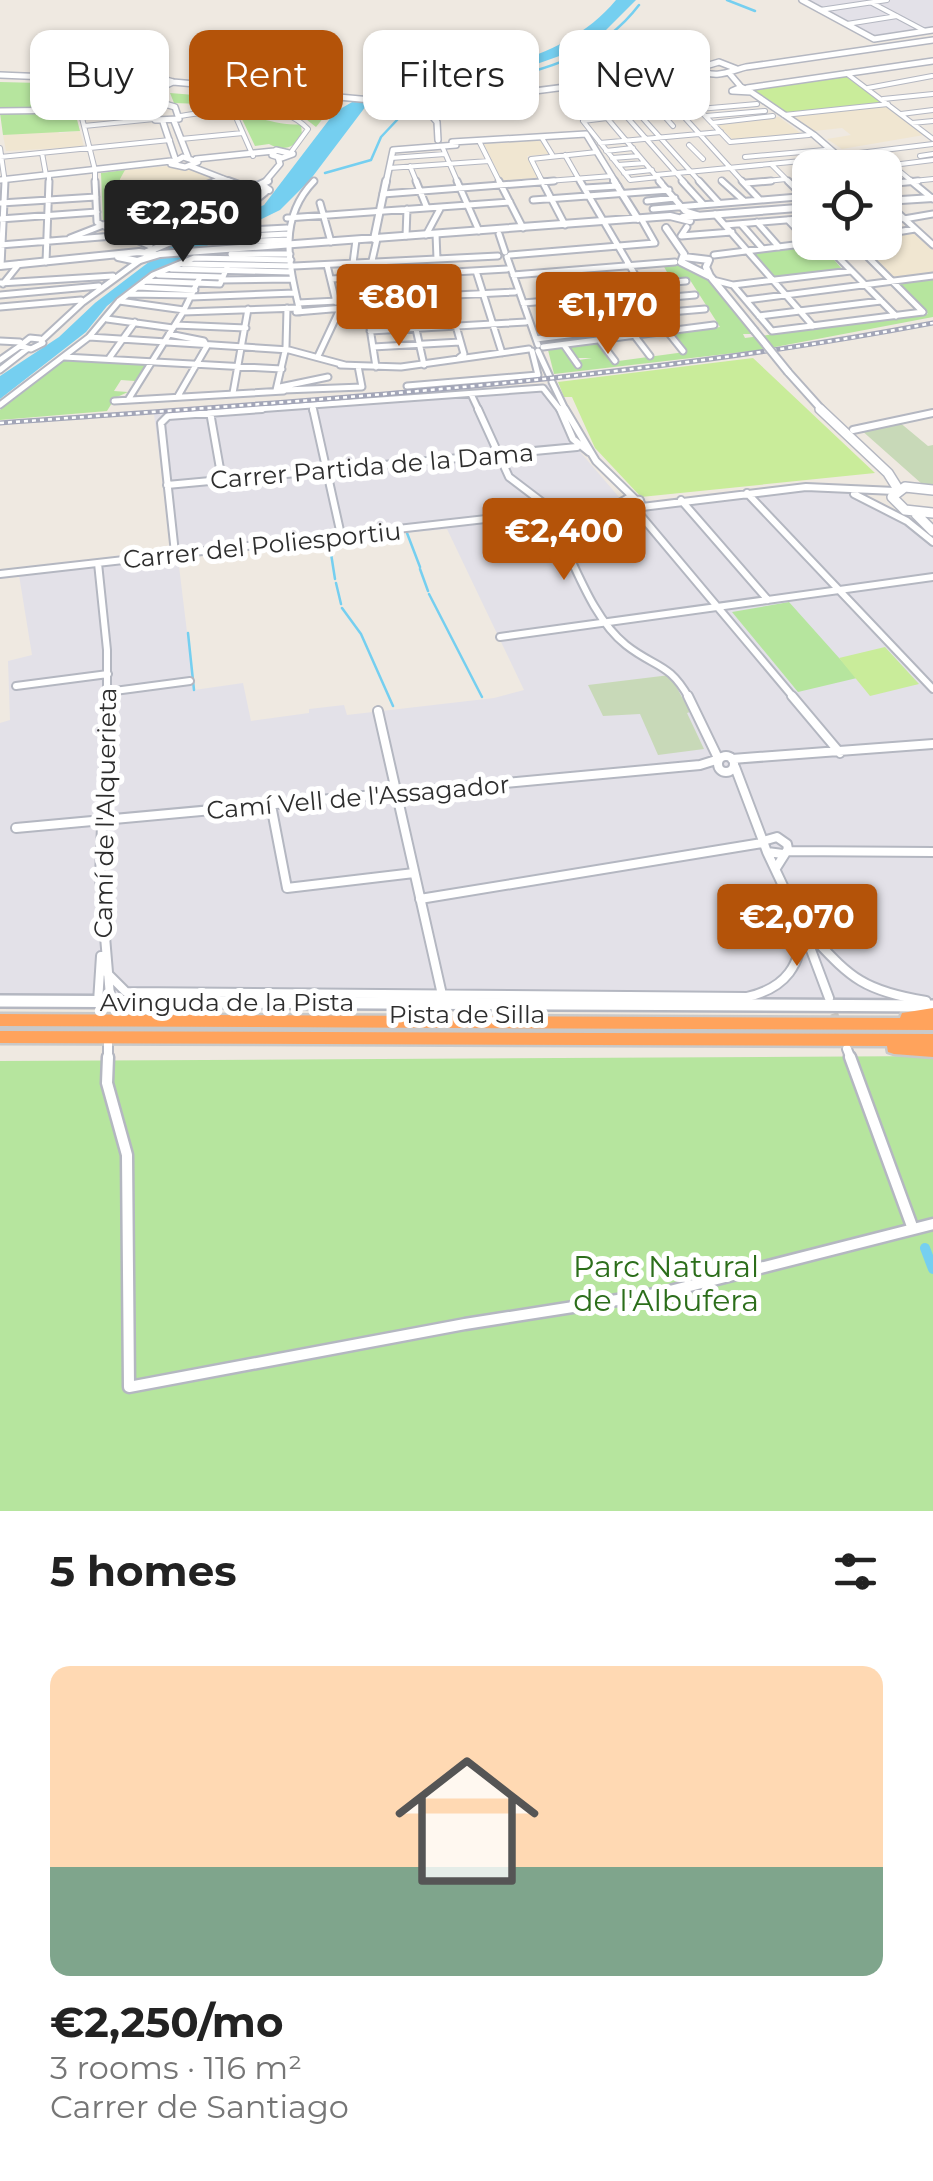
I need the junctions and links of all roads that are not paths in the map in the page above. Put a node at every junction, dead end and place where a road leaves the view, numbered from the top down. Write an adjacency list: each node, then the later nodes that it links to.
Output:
1 (802, 0): 4 (street)
2 (886, 0): 3 (street)
3 (870, 2): 4 (street); 5 (street)
4 (820, 10): 6 (street)
5 (897, 16): 6 (street); 7 (street)
6 (847, 24): 7 (street)
7 (931, 34): 10 (street); 12 (street)
8 (933, 61): 13 (street)
9 (710, 62): 10 (street)
10 (728, 64): 12 (street)
11 (882, 70): 19 (street)
12 (734, 72): 15 (street); 23 (street)
13 (846, 73): 22 (street); 23 (street)
14 (710, 75): 15 (street)
15 (716, 76): 23 (street)
16 (932, 76): 19 (street)
17 (0, 77): 18 (street)
18 (30, 78)
19 (897, 82): 22 (street); 25 (street)
20 (169, 86): 26 (street)
21 (169, 86): 28 (street)
22 (867, 88): 27 (street)
23 (749, 94): 31 (street); 36 (street); 36 (street)
24 (933, 94): 25 (street)
25 (916, 96): 27 (street)
26 (363, 99)
27 (881, 100): 29 (street)
28 (363, 103)
29 (888, 104): 35 (street); 36 (street)
30 (169, 105): 39 (street)
31 (710, 106)
32 (933, 110): 35 (street)
33 (0, 111): 34 (street)
34 (30, 111)
35 (900, 114): 56 (street)
36 (774, 115): 37 (street); 55 (street); 67 (street); 87 (street)
37 (710, 116)
38 (189, 117): 39 (street)
39 (176, 119): 54 (street); 71 (street)
40 (82, 120): 57 (street)
41 (144, 120): 57 (street)
42 (157, 120): 54 (street)
43 (239, 120): 61 (street)
44 (299, 120): 94 (street)
45 (435, 120): 78 (street)
46 (443, 120): 78 (street)
47 (591, 120): 64 (street)
48 (608, 120): 58 (street)
49 (630, 120): 72 (street)
50 (644, 120): 70 (street)
51 (667, 120): 59 (street)
52 (687, 120): 66 (street)
53 (933, 120): 56 (street)
54 (163, 122): 73 (street)
55 (712, 122): 62 (street)
56 (912, 123): 63 (street)
57 (84, 126): 82 (street)
58 (614, 126): 64 (street); 65 (street)
59 (673, 126)
60 (933, 131): 63 (street)
61 (243, 132): 71 (street); 98 (street)
62 (721, 132): 66 (street); 75 (street)
63 (924, 132): 84 (street)
64 (590, 133): 65 (street); 69 (street); 77 (street); 92 (street)
65 (620, 134): 74 (street)
66 (700, 134): 70 (street); 121 (street)
67 (808, 135): 68 (street); 86 (street)
68 (790, 136): 75 (street); 85 (street)
69 (542, 138): 76 (street); 103 (street)
70 (661, 138): 72 (street); 123 (street)
71 (180, 139): 111 (street)
72 (647, 139): 74 (street); 124 (street)
73 (170, 140): 82 (street); 110 (street)
74 (626, 140): 77 (street); 83 (street)
75 (751, 140): 101 (street)
76 (480, 143): 78 (street); 112 (street)
77 (600, 143): 90 (street)
78 (442, 144): 96 (street); 107 (street)
79 (689, 146): 109 (street)
80 (896, 146): 84 (street); 88 (street); 89 (street); 97 (street)
81 (0, 148): 105 (street)
82 (90, 148): 93 (street); 122 (street)
83 (633, 148): 90 (street); 104 (street)
84 (932, 148): 97 (street); 97 (street); 102 (street)
85 (804, 150)
86 (825, 150)
87 (829, 150)
88 (878, 150)
89 (892, 150)
90 (606, 151): 108 (street)
91 (738, 151): 106 (street)
92 (598, 152): 100 (street); 129 (street)
93 (42, 153): 105 (street); 128 (street)
94 (288, 153): 99 (street); 147 (street)
95 (792, 153): 101 (street)
96 (445, 154): 107 (street); 115 (street)
97 (917, 154)
98 (253, 155): 99 (street); 111 (street)
99 (275, 155): 144 (street)
100 (565, 155): 103 (street); 131 (street)
101 (765, 155): 106 (street)
102 (902, 155)
103 (553, 156): 137 (street)
104 (639, 156): 108 (street); 114 (street)
105 (1, 157): 134 (street)
106 (745, 157): 118 (street)
107 (391, 158): 120 (street)
108 (612, 158): 117 (street)
109 (703, 159)
110 (173, 161): 111 (street); 122 (street)
111 (193, 161): 130 (street); 144 (street)
112 (489, 161): 115 (street); 142 (street)
113 (792, 162): 116 (street)
114 (646, 163): 117 (street); 126 (street)
115 (449, 164): 119 (street); 145 (street)
116 (772, 164): 118 (street); 133 (street)
117 (618, 165): 125 (street)
118 (753, 165): 121 (street)
119 (410, 166): 120 (street); 150 (street)
120 (389, 168): 152 (street)
121 (731, 168): 123 (street); 139 (street)
122 (95, 170): 128 (street); 155 (street)
123 (692, 171): 124 (street); 169 (street)
124 (676, 172): 126 (street); 170 (street)
125 (624, 173): 126 (street); 126 (street)
126 (655, 174): 149 (street)
127 (902, 174): 136 (street)
128 (48, 175): 134 (street); 161 (street)
129 (612, 176): 131 (street); 148 (street)
130 (222, 178): 143 (street); 144 (street)
131 (579, 178): 137 (street); 146 (street)
132 (933, 178): 136 (street)
133 (786, 179): 139 (street); 141 (street)
134 (2, 180): 167 (street)
135 (721, 180): 165 (street)
136 (911, 181): 138 (street); 158 (street)
137 (543, 182): 142 (street); 159 (street)
138 (902, 182)
139 (745, 183): 164 (street)
140 (312, 184): 225 (street)
141 (792, 184)
142 (501, 185): 145 (street); 166 (street)
143 (200, 187): 153 (street); 172 (street)
144 (254, 188): 147 (street); 173 (street)
145 (459, 188): 150 (street); 171 (street)
146 (585, 188): 148 (street); 154 (street)
147 (267, 190): 231 (street)
148 (620, 190): 151 (street); 154 (street); 192 (street)
149 (669, 190): 151 (street); 157 (street)
150 (420, 191): 152 (street); 175 (street)
151 (641, 192): 163 (street)
152 (383, 194): 179 (street)
153 (224, 196): 173 (street); 187 (street)
154 (590, 196): 159 (street); 195 (street)
155 (96, 197): 161 (street); 181 (street)
156 (792, 197): 164 (street)
157 (675, 198): 163 (street); 182 (street)
158 (932, 198): 160 (street)
159 (552, 199): 162 (street); 201 (street)
160 (902, 199)
161 (48, 200): 167 (street); 186 (street)
162 (533, 200)
163 (647, 200): 176 (street)
164 (760, 200): 165 (street)
165 (742, 201): 169 (street); 180 (street)
166 (510, 202): 171 (street); 206 (street)
167 (2, 203): 189 (street)
168 (320, 203): 185 (street)
169 (719, 203): 170 (street)
170 (704, 204): 182 (street)
171 (467, 205): 174 (street); 209 (street)
172 (152, 206): 187 (street); 203 (street)
173 (246, 206): 204 (street)
174 (441, 207): 175 (street); 215 (street)
175 (427, 208): 178 (street)
176 (653, 208): 182 (street); 196 (street)
177 (792, 208): 180 (street)
178 (407, 209): 179 (street); 217 (street)
179 (380, 211): 185 (street); 218 (street)
180 (749, 211): 183 (street)
181 (97, 212): 186 (street); 203 (street)
182 (682, 213): 183 (street); 196 (street); 205 (street)
183 (712, 214): 202 (street); 205 (street)
184 (933, 214): 190 (street)
185 (324, 215): 222 (street); 225 (street)
186 (48, 216): 189 (street); 221 (street)
187 (176, 216): 204 (street); 216 (street)
188 (902, 217): 190 (street)
189 (2, 218): 208 (street)
190 (904, 219): 207 (street)
191 (275, 220): 225 (street)
192 (640, 220): 195 (street); 196 (street); 227 (street)
193 (788, 220): 194 (street); 197 (street); 200 (street)
194 (792, 220)
195 (604, 222): 201 (street); 227 (street)
196 (662, 222): 205 (street); 239 (street)
197 (756, 222): 202 (street); 228 (street)
198 (262, 224): 225 (street)
199 (740, 224): 229 (street)
200 (792, 224)
201 (565, 225): 206 (street)
202 (725, 225): 212 (street)
203 (102, 226): 216 (street); 219 (street)
204 (200, 226): 231 (street)
205 (686, 226): 212 (street); 238 (street)
206 (523, 228): 210 (street)
207 (915, 229): 211 (street); 223 (street)
208 (1, 231): 224 (street)
209 (479, 231): 210 (street); 214 (street)
210 (498, 231): 233 (street)
211 (902, 231)
212 (732, 232): 230 (street)
213 (249, 233): 225 (street)
214 (436, 234): 215 (street); 236 (street)
215 (426, 235): 217 (street)
216 (126, 236): 219 (street); 231 (street)
217 (406, 236): 218 (street)
218 (375, 239): 220 (street); 244 (street)
219 (66, 240): 221 (street)
220 (356, 240): 222 (street); 245 (street)
221 (47, 242): 224 (street); 242 (street)
222 (330, 242): 225 (street)
223 (931, 242)
224 (1, 245): 249 (street)
225 (289, 245): 243 (street); 243 (street); 243 (street); 248 (street); 278 (street)
226 (792, 246): 228 (street)
227 (618, 247): 233 (street); 250 (street)
228 (779, 247): 230 (street)
229 (762, 248)
230 (748, 251): 238 (street); 267 (street)
231 (149, 253): 232 (street); 234 (street); 320 (street)
232 (195, 255): 243 (street); 247 (street)
233 (504, 255): 236 (street); 257 (street)
234 (130, 257): 242 (street); 261 (street)
235 (572, 258): 254 (street)
236 (437, 259): 244 (street); 258 (street)
237 (564, 259): 253 (street)
238 (705, 259): 239 (street); 251 (street); 264 (street)
239 (680, 260): 250 (street); 251 (street)
240 (839, 260): 256 (street)
241 (871, 260): 269 (street)
242 (46, 262): 246 (street)
243 (228, 262): 247 (street); 252 (street); 276 (street)
244 (371, 262): 245 (street); 263 (street)
245 (353, 263): 248 (street)
246 (19, 264): 249 (street); 274 (street)
247 (180, 264): 252 (street)
248 (327, 264): 265 (street)
249 (0, 266)
250 (629, 266): 254 (street); 270 (street)
251 (694, 267): 264 (street)
252 (167, 269): 259 (street)
253 (569, 270): 254 (street); 257 (street)
254 (578, 270)
255 (476, 271): 257 (street); 258 (street); 280 (street)
256 (851, 271): 267 (street); 273 (street)
257 (510, 272): 277 (street); 292 (street)
258 (441, 273): 260 (street); 283 (street)
259 (153, 275): 266 (street); 276 (street)
260 (404, 275): 263 (street); 285 (street)
261 (113, 276): 271 (street); 274 (street)
262 (933, 276): 269 (street)
263 (368, 277): 265 (street); 290 (street)
264 (711, 278): 272 (street); 374 (street, bridge)
265 (330, 279): 291 (street)
266 (145, 280): 275 (street); 276 (street)
267 (774, 280): 272 (street); 282 (street)
268 (686, 281): 270 (street)
269 (893, 282): 273 (street); 304 (street)
270 (641, 285): 284 (street)
271 (99, 286): 274 (street); 286 (street)
272 (733, 286): 287 (street)
273 (866, 286): 282 (street); 288 (street)
274 (1, 287)
275 (138, 287): 276 (street); 279 (street)
276 (195, 288): 278 (street); 279 (street); 297 (street)
277 (515, 292): 280 (street); 307 (street)
278 (295, 293): 295 (street)
279 (129, 294): 289 (street)
280 (483, 294): 283 (street); 309 (street)
281 (695, 295): 284 (street)
282 (786, 295): 287 (street); 298 (street)
283 (447, 296): 285 (street); 311 (street)
284 (648, 296): 292 (street); 301 (street)
285 (409, 298): 290 (street); 300 (street)
286 (81, 300): 293 (street); 320 (street)
287 (746, 300): 303 (street)
288 (881, 301): 298 (street); 304 (street)
289 (119, 302): 297 (street); 305 (street)
290 (365, 302): 291 (street); 302 (street)
291 (339, 304): 295 (street); 340 (street)
292 (523, 304): 330 (street)
293 (2, 309)
294 (248, 309): 297 (street); 299 (street); 313 (street)
295 (300, 309): 299 (street)
296 (704, 309): 301 (street)
297 (184, 311): 315 (street)
298 (800, 311): 303 (street); 312 (street)
299 (287, 312): 333 (street)
300 (412, 313): 302 (street); 314 (street)
301 (658, 313): 308 (street)
302 (368, 316): 316 (street)
303 (759, 316): 312 (street)
304 (896, 316): 312 (street)
305 (107, 318): 306 (street); 319 (street)
306 (135, 322): 315 (street); 321 (street)
307 (526, 322): 309 (street); 330 (street)
308 (664, 322): 317 (street); 330 (street)
309 (492, 324): 311 (street); 336 (street)
310 (714, 325): 317 (street)
311 (456, 326): 314 (street); 325 (street)
312 (814, 326)
313 (246, 328): 315 (street); 331 (street)
314 (416, 328): 316 (street); 327 (street)
315 (172, 329): 324 (street); 328 (street)
316 (370, 330): 329 (street)
317 (668, 331): 318 (street); 334 (street)
318 (634, 335): 322 (street); 338 (street)
319 (89, 338): 321 (street); 335 (street)
320 (38, 339): 332 (street)
321 (123, 340): 324 (street); 339 (street)
322 (599, 340): 326 (street); 343 (street)
323 (0, 341): 332 (street)
324 (164, 342): 328 (street); 342 (street)
325 (460, 342): 327 (street); 337 (street)
326 (564, 344): 330 (street); 347 (street)
327 (420, 345): 329 (street); 346 (street)
328 (207, 346): 331 (street); 344 (street)
329 (373, 347): 350 (street)
330 (536, 347): 336 (street); 351 (street); 356 (street)
331 (243, 348): 333 (street); 348 (street)
332 (15, 349): 341 (street); 352 (street)
333 (285, 350): 340 (street); 353 (street)
334 (683, 351)
335 (73, 352): 339 (street); 365 (street)
336 (502, 353): 337 (street)
337 (467, 356): 346 (street)
338 (650, 356)
339 (110, 357): 342 (street)
340 (321, 357): 345 (street); 354 (street)
341 (0, 360)
342 (152, 360): 344 (street); 363 (street)
343 (614, 361)
344 (197, 363): 348 (street); 362 (street)
345 (343, 365): 349 (street); 354 (street)
346 (424, 365): 350 (street)
347 (578, 365)
348 (238, 366): 353 (street); 360 (street)
349 (358, 366): 350 (street); 358 (street)
350 (376, 367)
351 (402, 368)
352 (0, 370)
353 (282, 370): 357 (street)
354 (327, 374): 355 (street); 358 (street)
355 (302, 383): 357 (street); 359 (street)
356 (550, 383): 361 (street); 370 (street); 371 (street)
357 (281, 389): 359 (street); 360 (street)
358 (332, 389): 359 (street)
359 (304, 392)
360 (233, 393): 362 (street)
361 (471, 394): 366 (street); 372 (street)
362 (178, 396): 363 (street)
363 (128, 400): 364 (street)
364 (114, 401)
365 (0, 406)
366 (312, 406): 367 (street); 373 (street)
367 (210, 412): 375 (street); 376 (street)
368 (933, 413): 369 (street)
369 (853, 430)
370 (577, 446): 371 (street); 372 (street, Carrer Partida de la Dama)
371 (589, 452): 379 (street)
372 (499, 454): 373 (street, Carrer Partida de la Dama); 389 (street)
373 (327, 470): 375 (street, Carrer Partida de la Dama); 391 (street)
374 (888, 473): 378 (street); 381 (street)
375 (222, 480): 376 (street, Carrer Partida de la Dama)
376 (167, 486): 393 (street)
377 (816, 486): 380 (street); 382 (street); 392 (street)
378 (927, 488): 381 (street)
379 (622, 490): 385 (street); 386 (street)
380 (860, 490): 381 (street); 384 (street)
381 (896, 490): 384 (street)
382 (748, 493): 383 (street); 397 (street)
383 (681, 500): 386 (street); 398 (street)
384 (894, 503): 387 (street)
385 (624, 505): 386 (street); 386 (street, Carrer del Poliesportiu); 389 (street, Carrer del Poliesportiu)
386 (640, 506): 399 (street)
387 (915, 513): 388 (street); 390 (street)
388 (933, 513)
389 (548, 514): 391 (street, Carrer del Poliesportiu); 400 (street)
390 (933, 531)
391 (341, 535): 393 (street, Carrer del Poliesportiu)
392 (933, 542)
393 (175, 554): 394 (street, Carrer del Poliesportiu)
394 (98, 563): 395 (street, Carrer del Poliesportiu); 402 (street, Camí de l'Alquerieta)
395 (0, 574)
396 (933, 577): 397 (street)
397 (839, 590): 398 (street); 405 (street)
398 (768, 600): 399 (street)
399 (717, 607): 400 (street); 410 (street)
400 (606, 622): 401 (street); 408 (street)
401 (500, 637)
402 (108, 674): 404 (street, Camí de l'Alquerieta); 406 (street, Camí de l'Alquerieta)
403 (190, 680): 406 (street)
404 (16, 686)
405 (933, 689)
406 (107, 692): 416 (street, Camí de l'Alquerieta)
407 (378, 711): 414 (street)
408 (714, 743): 411 (street); 412 (street)
409 (933, 744): 410 (street)
410 (840, 753): 411 (street)
411 (733, 762): 412 (street, Camí Vell de l'Assagador); 413 (street)
412 (719, 764): 413 (street); 414 (street, Camí Vell de l'Assagador)
413 (738, 780): 418 (street)
414 (397, 793): 415 (street, Camí Vell de l'Assagador); 422 (street)
415 (270, 805): 416 (street, Camí Vell de l'Assagador); 422 (street)
416 (101, 821): 417 (street, Camí Vell de l'Assagador); 425 (street, Camí de l'Alquerieta)
417 (16, 828)
418 (766, 845): 419 (street); 419 (street); 421 (street); 423 (street)
419 (786, 850): 420 (street); 421 (street)
420 (933, 852)
421 (776, 868): 424 (street)
422 (414, 873): 423 (street)
423 (420, 899): 432 (street)
424 (802, 926): 430 (street); 432 (street, Avinguda de la Pista); 435 (street)
425 (103, 952): 426 (street, Camí de l'Alquerieta); 431 (street, Camí de l'Alquerieta)
426 (106, 972): 427 (street, Avinguda de la Pista); 431 (street, Camí de l'Alquerieta)
427 (183, 994): 428 (street, Avinguda de la Pista); 434 (street)
428 (239, 998): 429 (street); 429 (street, Avinguda de la Pista); 434 (street, Avinguda de la Pista)
429 (270, 998): 432 (street, Avinguda de la Pista)
430 (828, 998)
431 (104, 999): 433 (street, Avinguda de la Pista); 434 (street, Avinguda de la Pista)
432 (443, 999): 435 (street, Avinguda de la Pista)
433 (0, 1001)
434 (163, 1002)
435 (933, 1004)
436 (933, 1014): 438 (highway)
437 (0, 1020): 438 (highway, Pista de Silla)
438 (823, 1023): 439 (highway, Pista de Silla)
439 (933, 1024)
440 (0, 1037): 443 (highway, Pista de Silla)
441 (933, 1040): 443 (highway, Pista de Silla)
442 (108, 1044): 446 (street)
443 (850, 1045): 444 (highway); 446 (street)
444 (933, 1051)
445 (933, 1224): 446 (street)
446 (913, 1229)

